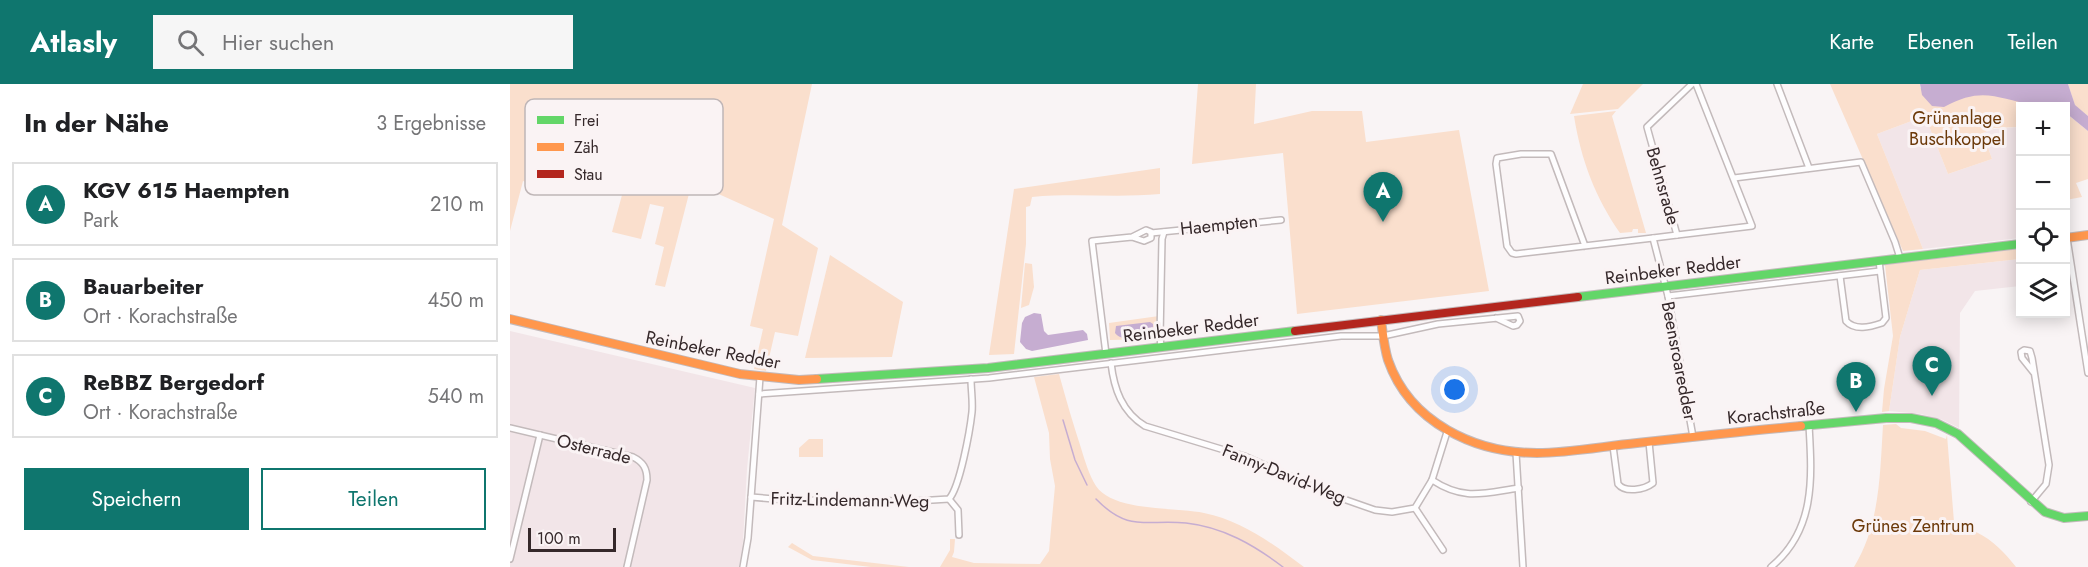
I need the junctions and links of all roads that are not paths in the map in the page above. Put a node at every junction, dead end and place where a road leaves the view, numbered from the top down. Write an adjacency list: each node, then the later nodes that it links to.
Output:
1 (1694, 84): 4 (street, Behnsrade); 8 (street, Behnsrade)
2 (1778, 84): 3 (street)
3 (1809, 168): 4 (street); 15 (street)
4 (1734, 178): 8 (street, Behnsrade)
5 (1281, 220): 6 (street, Haempten)
6 (1164, 232): 7 (street); 26 (street, Haempten)
7 (1151, 233): 10 (street); 10 (street)
8 (1677, 235): 11 (street, Behnsrade)
9 (2088, 236): 12 (main road)
10 (1132, 237): 27 (street)
11 (1653, 238): 14 (street); 20 (street, Behnsrade)
12 (2070, 238)
13 (2016, 244): 15 (main road, Reinbeker Redder)
14 (1586, 246): 14 (street)
15 (1900, 258): 16 (main road, Reinbeker Redder)
16 (1879, 261): 18 (street); 20 (main road, Reinbeker Redder)
17 (2070, 263): 30 (street)
18 (1881, 272): 19 (street, Reinbeker Redder); 19 (street)
19 (1840, 276): 21 (street, Reinbeker Redder)
20 (1665, 286): 21 (street, Beensroaredder); 24 (main road, Reinbeker Redder)
21 (1668, 296): 38 (street, Beensroaredder)
22 (1496, 318): 25 (street, Reinbeker Redder)
23 (510, 320): 31 (main road, Reinbeker Redder)
24 (1381, 320): 25 (main road, Korachstraße); 26 (main road, Reinbeker Redder)
25 (1383, 336): 28 (street, Reinbeker Redder); 36 (main road, Korachstraße)
26 (1161, 347): 27 (main road, Reinbeker Redder)
27 (1106, 354): 31 (main road, Reinbeker Redder)
28 (1111, 363): 32 (street, Reinbeker Redder); 47 (street, Fanny-David-Weg)
29 (2034, 372): 46 (street)
30 (2088, 373)
31 (760, 377): 33 (street)
32 (971, 379): 33 (street, Reinbeker Redder); 45 (street, Fritz-Lindemann-Weg)
33 (759, 394): 44 (street)
34 (1809, 424): 38 (main road, Korachstraße); 46 (main road, Korachstraße); 55 (street)
35 (510, 428): 37 (street, Osterrade)
36 (1447, 432): 41 (main road, Korachstraße); 42 (street)
37 (540, 435): 51 (street); 52 (street, Osterrade)
38 (1694, 437): 39 (main road, Korachstraße)
39 (1648, 442): 40 (main road, Korachstraße); 40 (street)
40 (1613, 446): 41 (main road, Korachstraße)
41 (1516, 453): 43 (street)
42 (1432, 480): 43 (street); 47 (street)
43 (1519, 488): 54 (street)
44 (751, 497): 45 (street, Fritz-Lindemann-Weg); 53 (street)
45 (949, 499): 49 (street, Fritz-Lindemann-Weg)
46 (2031, 501): 48 (main road, Korachstraße)
47 (1415, 508): 50 (street)
48 (2088, 516)
49 (959, 535)
50 (1443, 550)
51 (510, 559)
52 (627, 567)
53 (743, 567)
54 (1523, 567)
55 (1771, 567)

